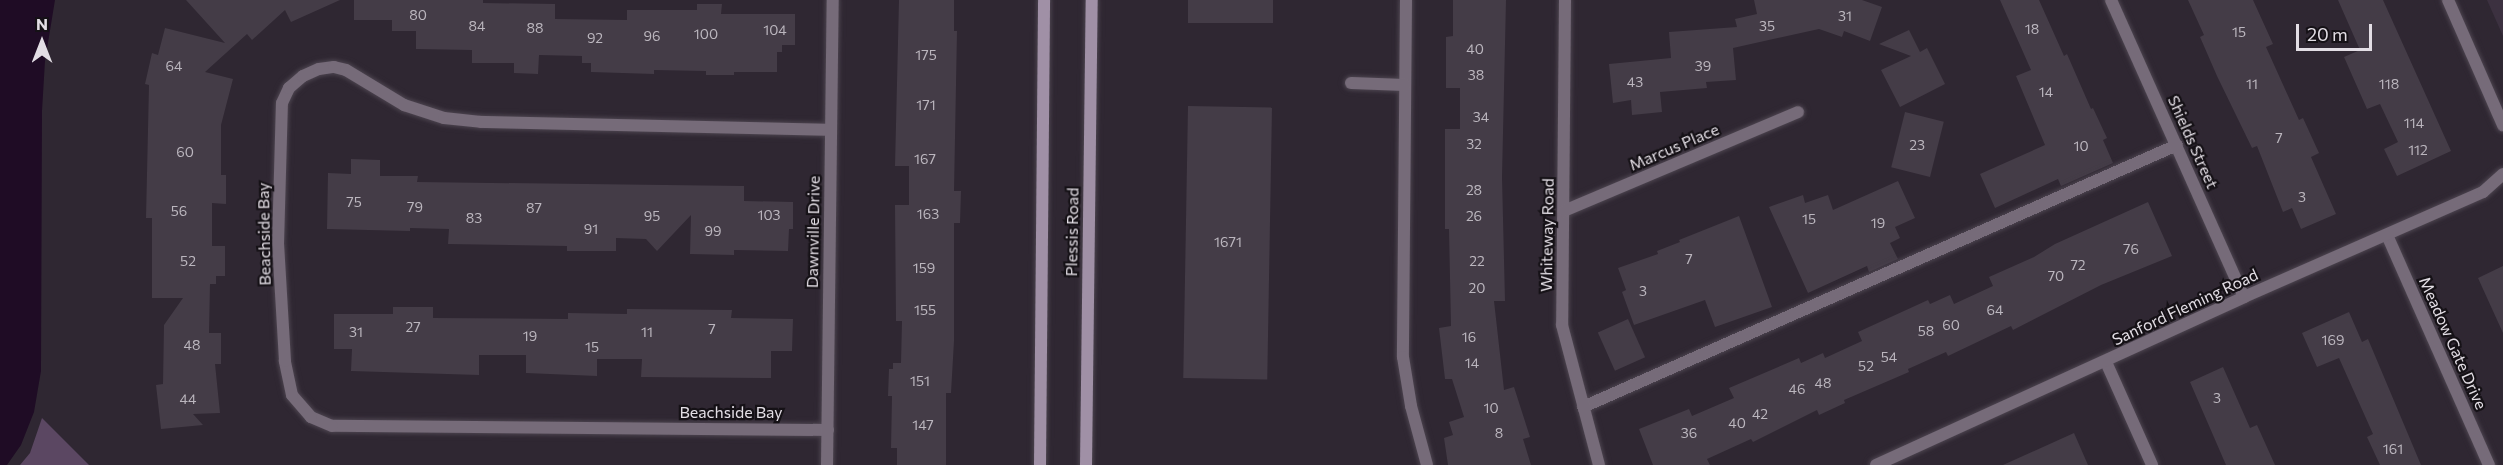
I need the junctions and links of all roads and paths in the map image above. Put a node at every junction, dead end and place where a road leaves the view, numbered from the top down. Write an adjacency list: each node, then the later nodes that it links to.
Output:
1 (833, 0): 12 (street, Dawnville Drive)
2 (1044, 0): 22 (main road, Plessis Road)
3 (1092, 0): 23 (main road, Plessis Road)
4 (1406, 0): 9 (street)
5 (1565, 0): 15 (street, Whiteway Road)
6 (2111, 0): 13 (street, Shields Street)
7 (2448, 0): 11 (street)
8 (1351, 83): 9 (street)
9 (1405, 86): 24 (street)
10 (1798, 112): 15 (street, Marcus Place)
11 (2503, 125)
12 (831, 130): 20 (street, Dawnville Drive); 20 (street, Beachside Bay)
13 (2177, 145): 17 (street, Shields Street); 19 (street)
14 (2503, 174): 16 (street, Sanford Fleming Road)
15 (1564, 212): 19 (street, Whiteway Road)
16 (2387, 236): 17 (street, Sanford Fleming Road); 28 (street, Meadow Gate Drive)
17 (2244, 297): 18 (street, Sanford Fleming Road)
18 (2106, 362): 26 (street, Sanford Fleming Road); 27 (street)
19 (1583, 407): 25 (street, Whiteway Road)
20 (828, 430): 21 (street, Dawnville Drive)
21 (827, 465)
22 (1040, 465)
23 (1086, 465)
24 (1428, 465)
25 (1599, 465)
26 (1876, 465)
27 (2152, 465)
28 (2489, 465)

